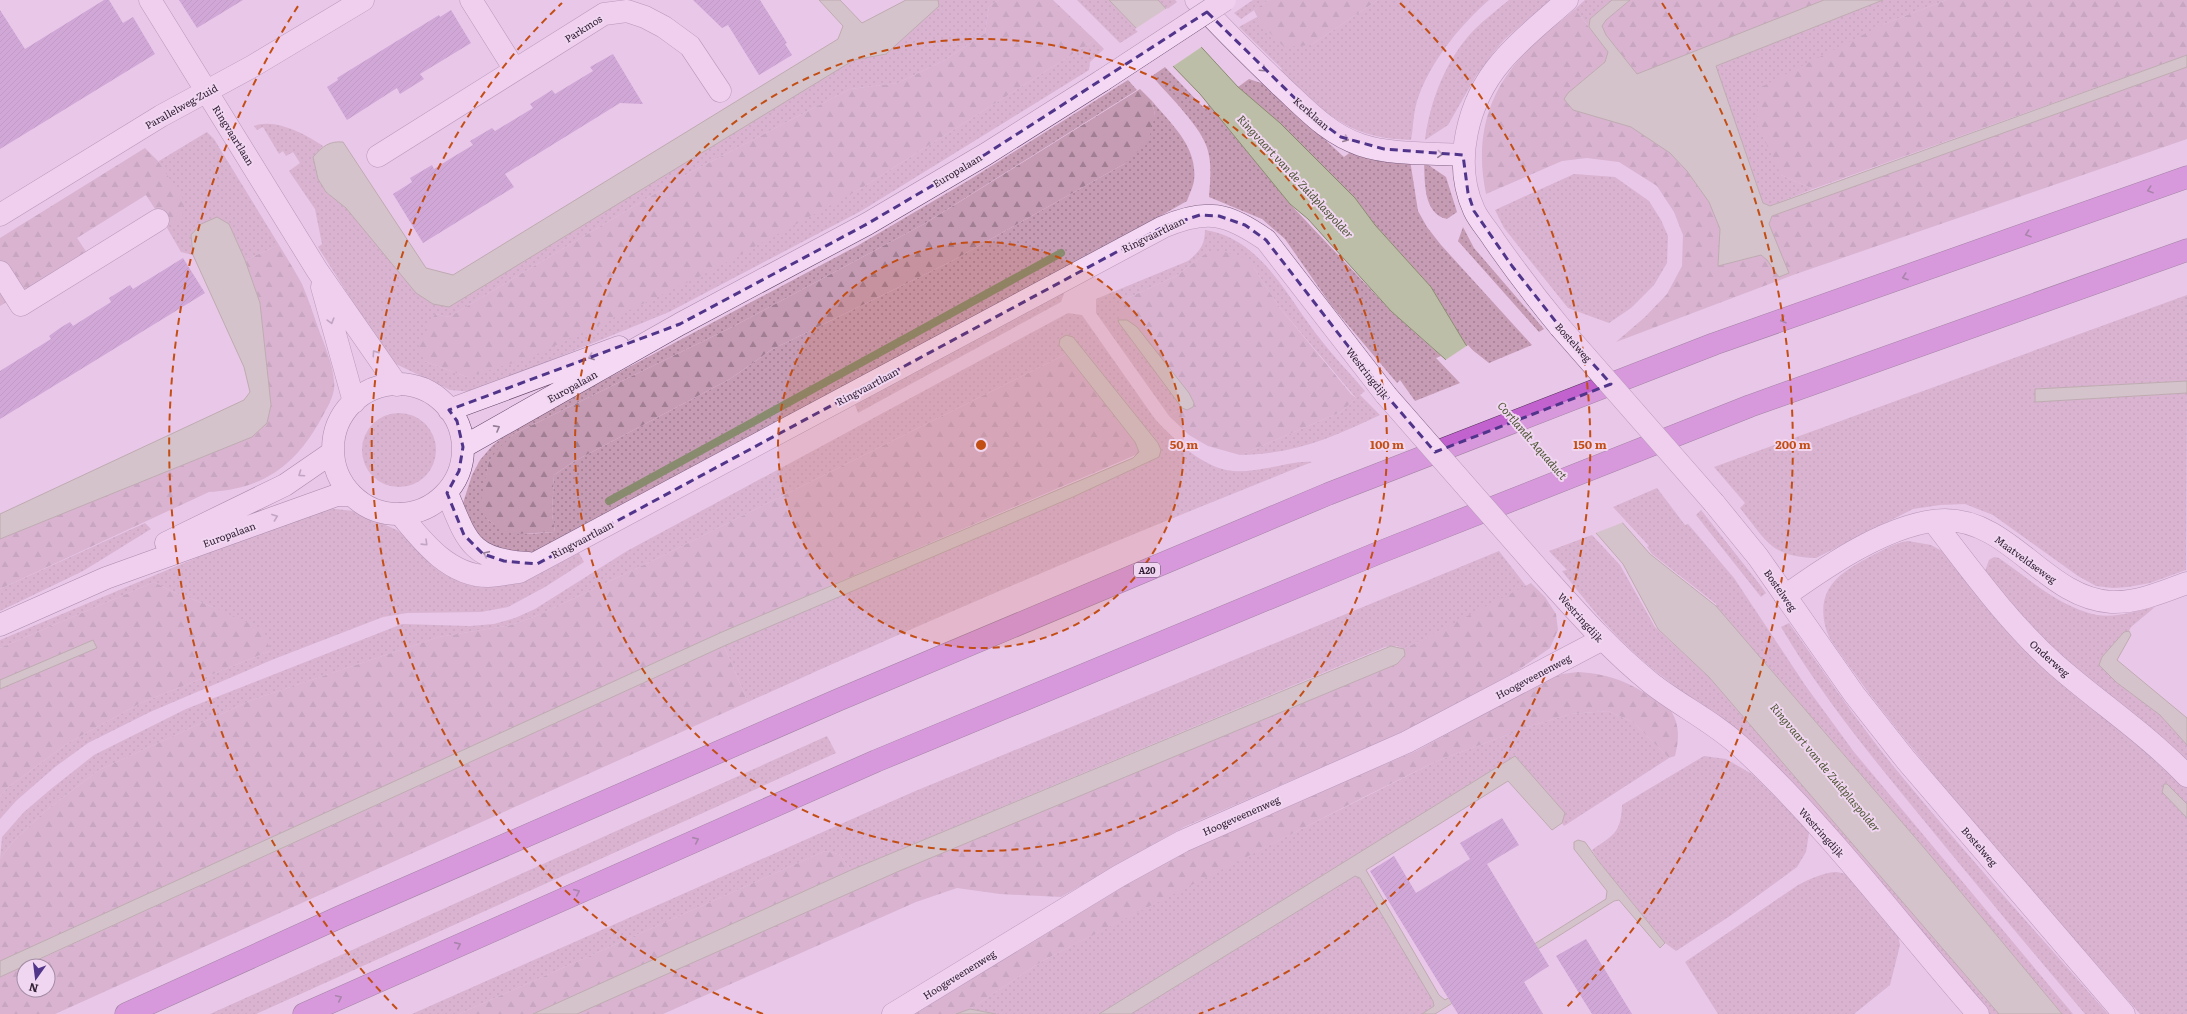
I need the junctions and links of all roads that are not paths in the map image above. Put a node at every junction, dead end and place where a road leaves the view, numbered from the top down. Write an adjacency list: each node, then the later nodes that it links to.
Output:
1 (150, 0): 9 (street, Ringvaartlaan)
2 (363, 0): 9 (street, Parallelweg-Zuid)
3 (471, 0): 7 (street)
4 (1196, 0): 10 (street, Kerklaan, one-way to 10)
5 (1224, 0): 19 (street, Europalaan, bridge)
6 (1567, 0): 10 (street)
7 (515, 70): 8 (street, Parkmos); 11 (street, Parkmos)
8 (720, 91)
9 (207, 92): 13 (street, Parallelweg-Zuid); 17 (street, Ringvaartlaan)
10 (1463, 155): 32 (street, Bostelweg, bridge)
11 (378, 156)
12 (2187, 177): 36 (highway, A20, one-way to 36)
13 (0, 215)
14 (1200, 215): 29 (street, Ringvaartlaan); 34 (street, Westringdijk, bridge)
15 (158, 220): 18 (street)
16 (2187, 250): 37 (highway, one-way to 16)
17 (317, 270): 20 (street, Ringvaartlaan, one-way to 17); 21 (street, Ringvaartlaan, one-way to 21)
18 (0, 272)
19 (680, 324): 22 (street, Europalaan, one-way to 22); 23 (street, Europalaan, one-way to 19)
20 (397, 385): 21 (street); 22 (street)
21 (354, 402): 24 (street)
22 (449, 410): 23 (street)
23 (463, 447): 25 (street)
24 (333, 452): 26 (street); 30 (street, Europalaan, one-way to 30)
25 (447, 492): 27 (street); 29 (street, one-way to 25)
26 (352, 495): 27 (street); 30 (street, Europalaan, one-way to 26)
27 (400, 514): 29 (street, Ringvaartlaan, one-way to 29)
28 (1933, 521): 31 (street, Maatveldseweg); 32 (street, Maatveldseweg); 35 (street, Onderweg)
29 (537, 564)
30 (106, 578): 33 (street, Europalaan)
31 (2187, 583)
32 (1785, 596): 40 (street, Bostelweg)
33 (0, 626)
34 (1602, 640): 38 (street, Hoogeveenenweg); 39 (street, Westringdijk)
35 (2187, 776)
36 (126, 1014)
37 (304, 1014)
38 (893, 1014)
39 (1978, 1014)
40 (2124, 1014)

